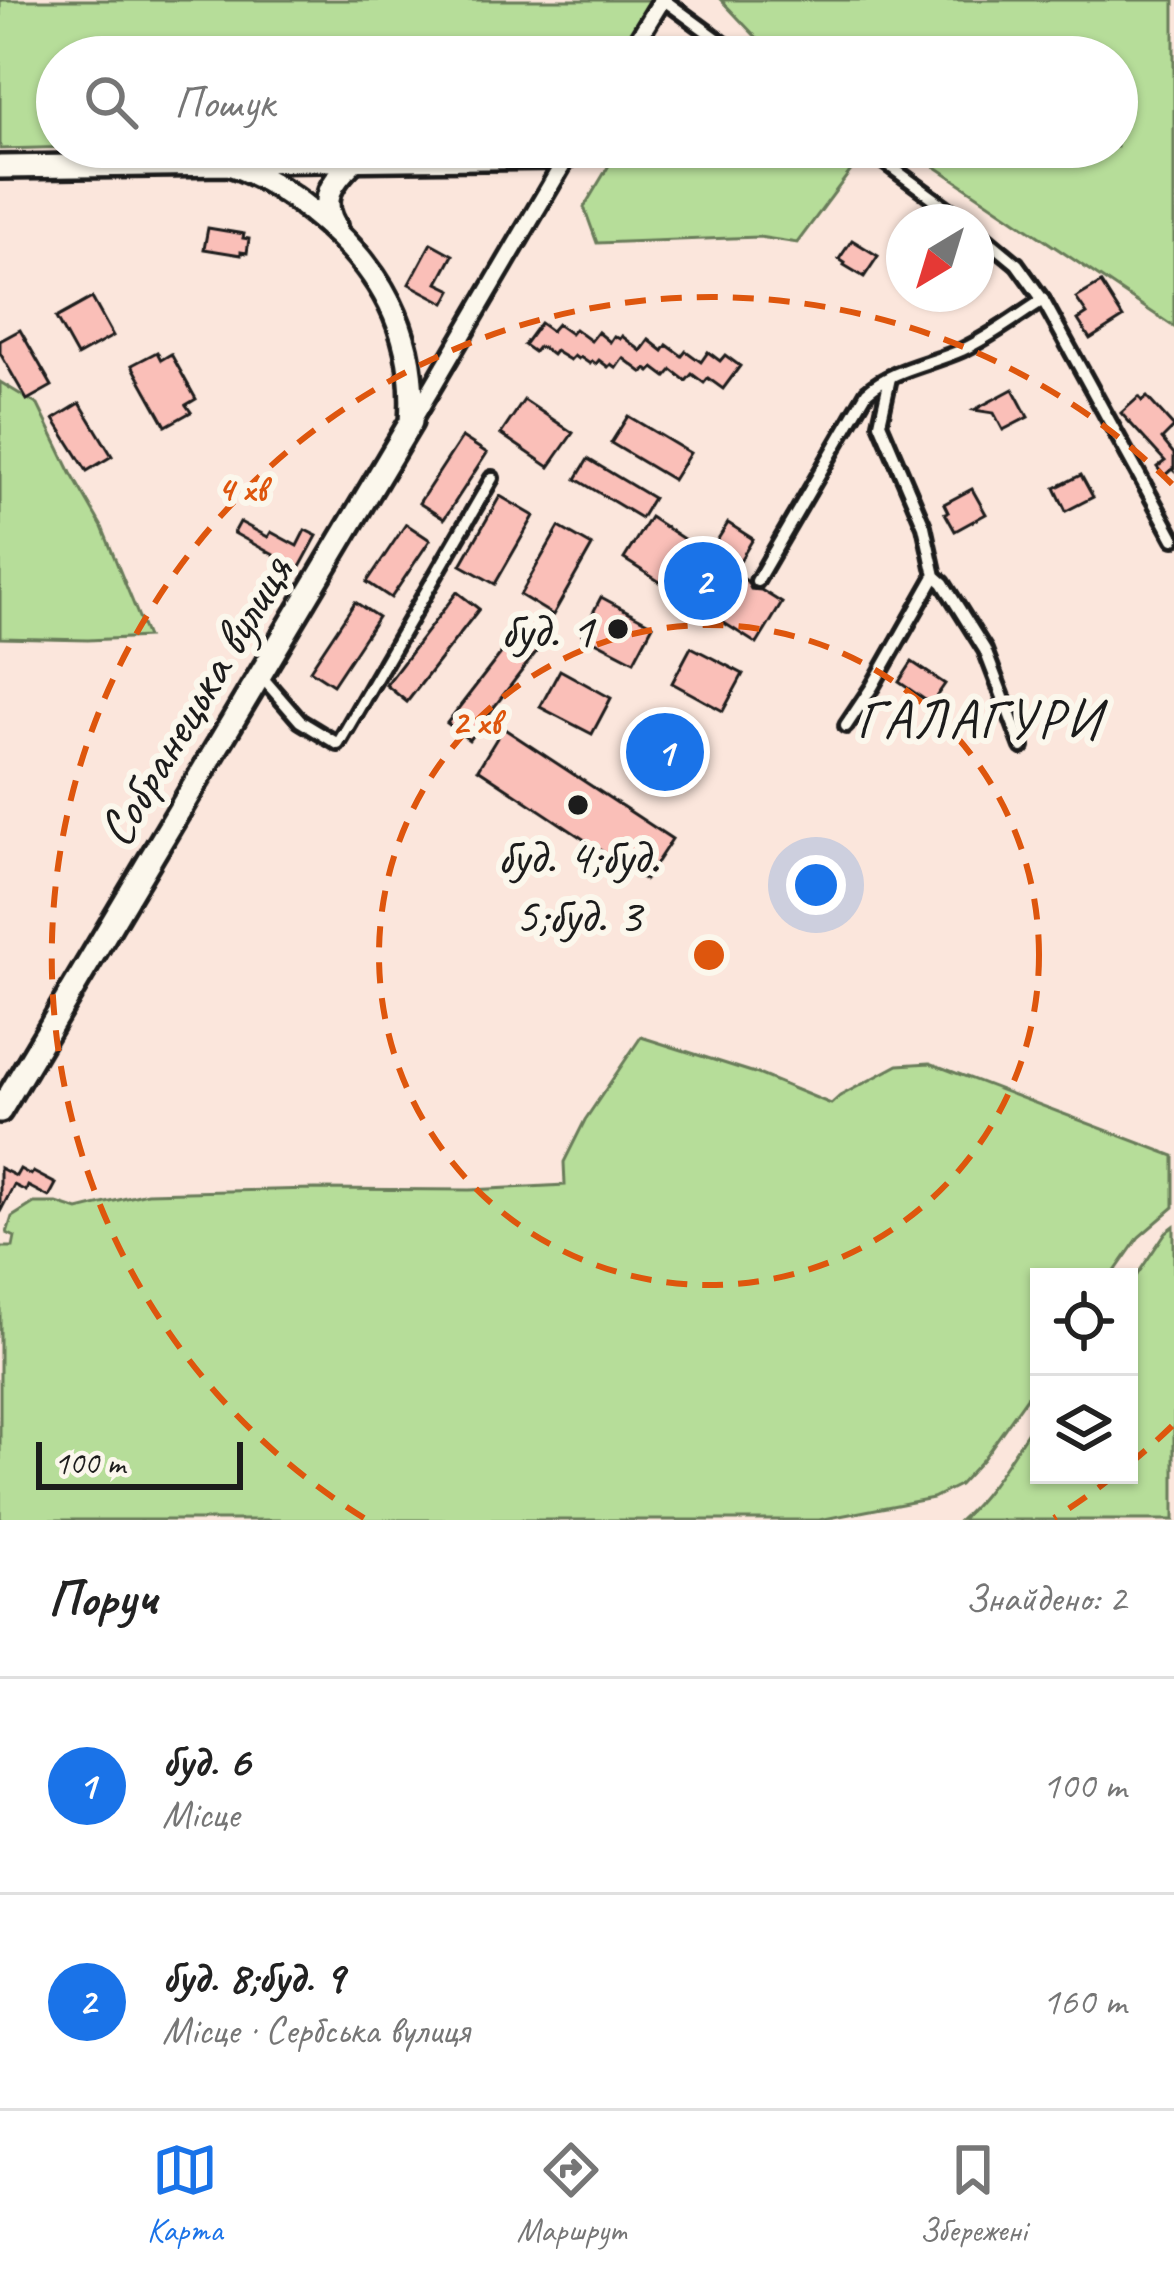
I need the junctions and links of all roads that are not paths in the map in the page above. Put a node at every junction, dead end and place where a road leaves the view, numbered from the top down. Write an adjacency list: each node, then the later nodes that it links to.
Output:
1 (663, 0): 2 (main road); 3 (street)
2 (640, 36)
3 (713, 36)
4 (0, 167): 5 (highway)
5 (36, 167)
6 (242, 168): 11 (highway)
7 (347, 168): 11 (highway)
8 (561, 168): 15 (main road, Собранецька вулиця)
9 (893, 168): 10 (street)
10 (942, 204)
11 (346, 241): 15 (highway)
12 (994, 245): 13 (street)
13 (1043, 300): 14 (street); 17 (street)
14 (890, 378): 18 (street); 19 (street)
15 (411, 422): 20 (highway, Собранецька вулиця)
16 (492, 478): 20 (street)
17 (1174, 539)
18 (935, 576): 21 (street); 22 (street)
19 (758, 581)
20 (261, 676): 23 (highway, Собранецька вулиця)
21 (845, 726)
22 (1022, 747)
23 (0, 1111)

